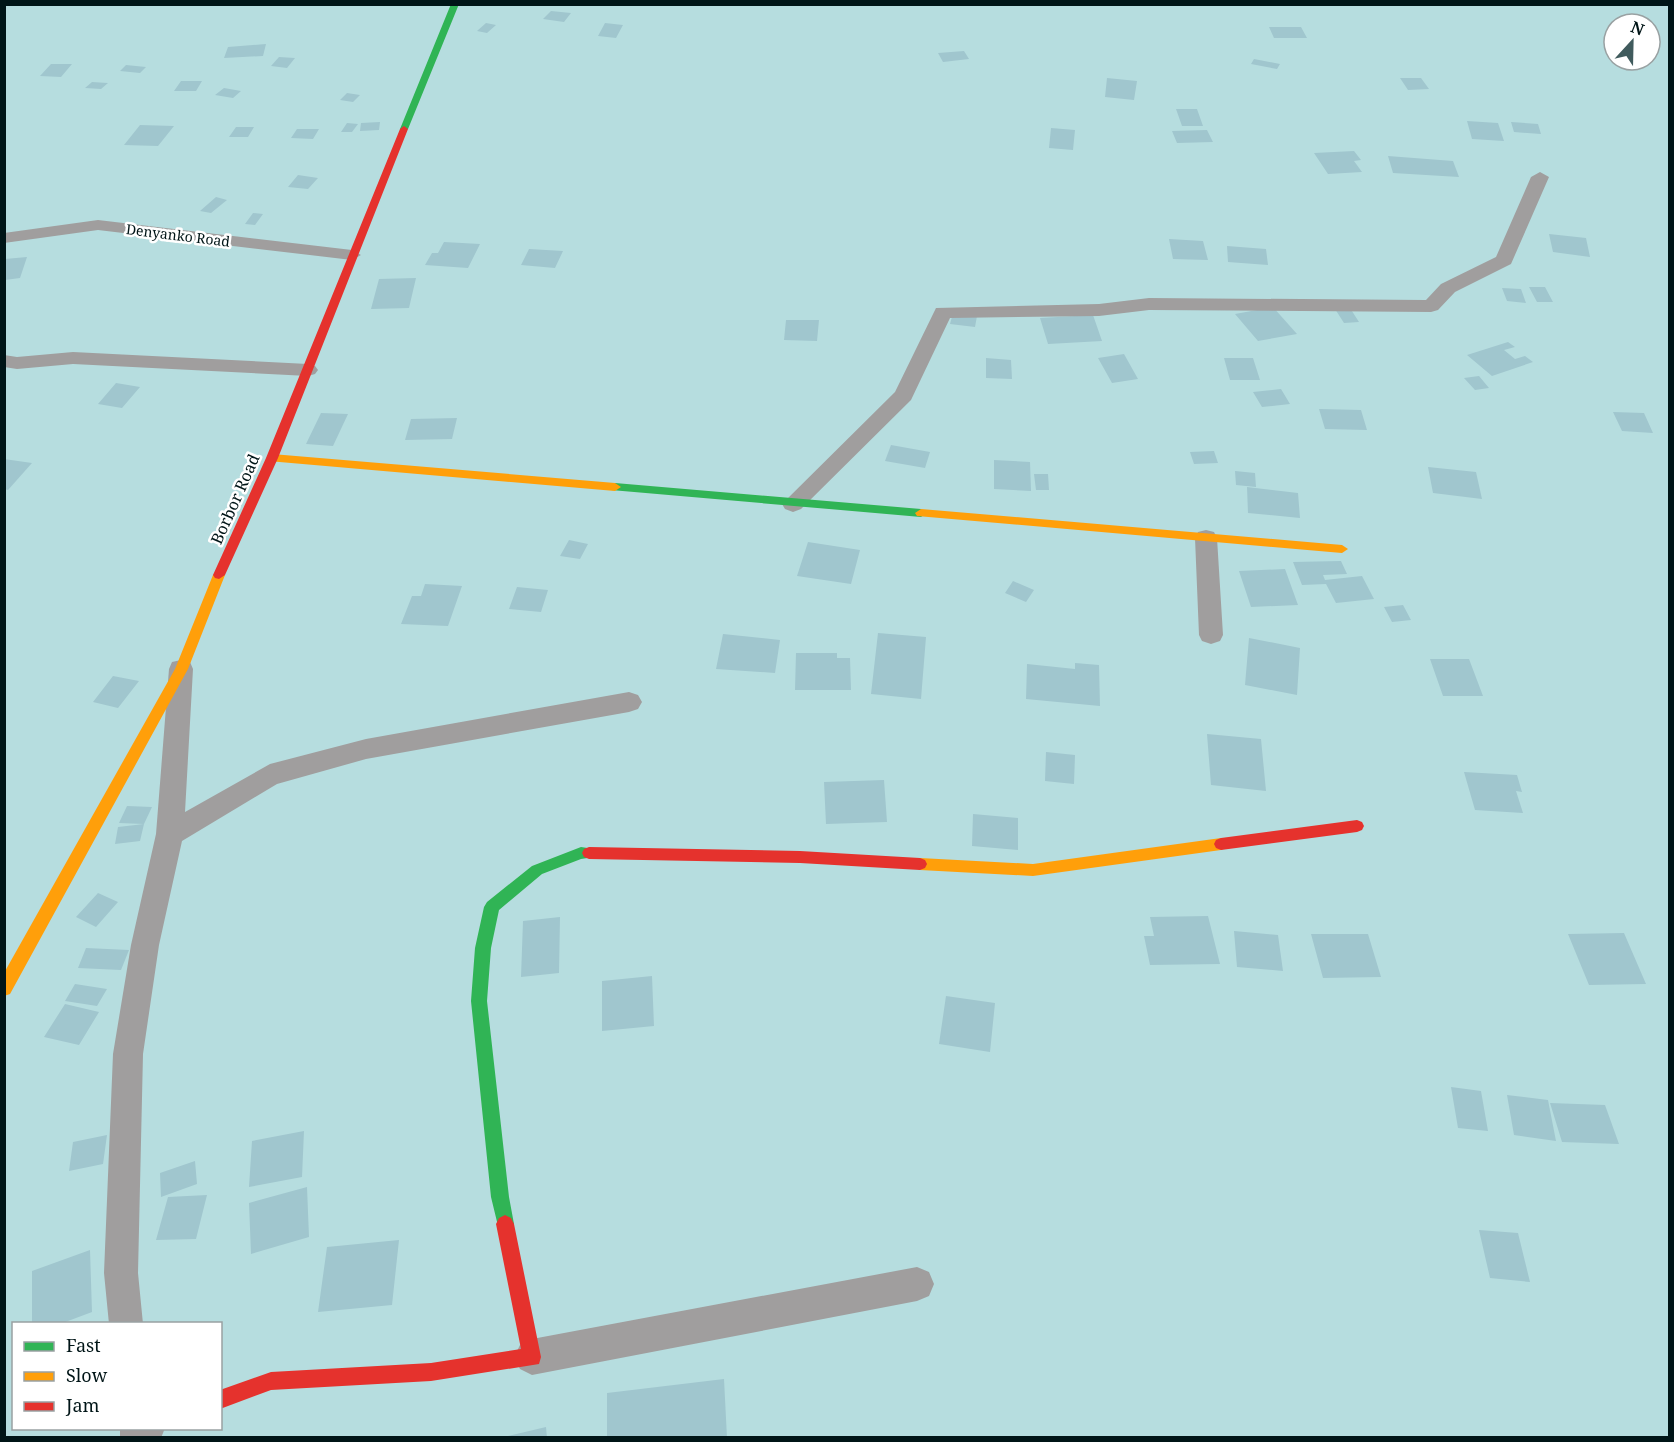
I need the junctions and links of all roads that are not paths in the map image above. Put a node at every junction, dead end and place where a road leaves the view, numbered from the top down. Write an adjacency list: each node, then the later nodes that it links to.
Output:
1 (455, 4): 4 (street, Borbor Road)
2 (1540, 177): 8 (street)
3 (4, 238): 4 (street, Denyanko Road)
4 (352, 255): 6 (street, Borbor Road)
5 (4, 361): 6 (street)
6 (308, 370): 7 (street, Borbor Road)
7 (272, 458): 8 (street); 12 (street, Borbor Road)
8 (793, 504): 9 (street)
9 (1206, 537): 10 (street); 11 (street)
10 (1342, 549)
11 (1211, 635)
12 (181, 669): 15 (street); 16 (street, Borbor Road)
13 (629, 702): 15 (street)
14 (1357, 826): 19 (street)
15 (170, 834): 18 (street)
16 (4, 988)
17 (917, 1284): 19 (street)
18 (126, 1322)
19 (532, 1357): 20 (street)
20 (222, 1399)

